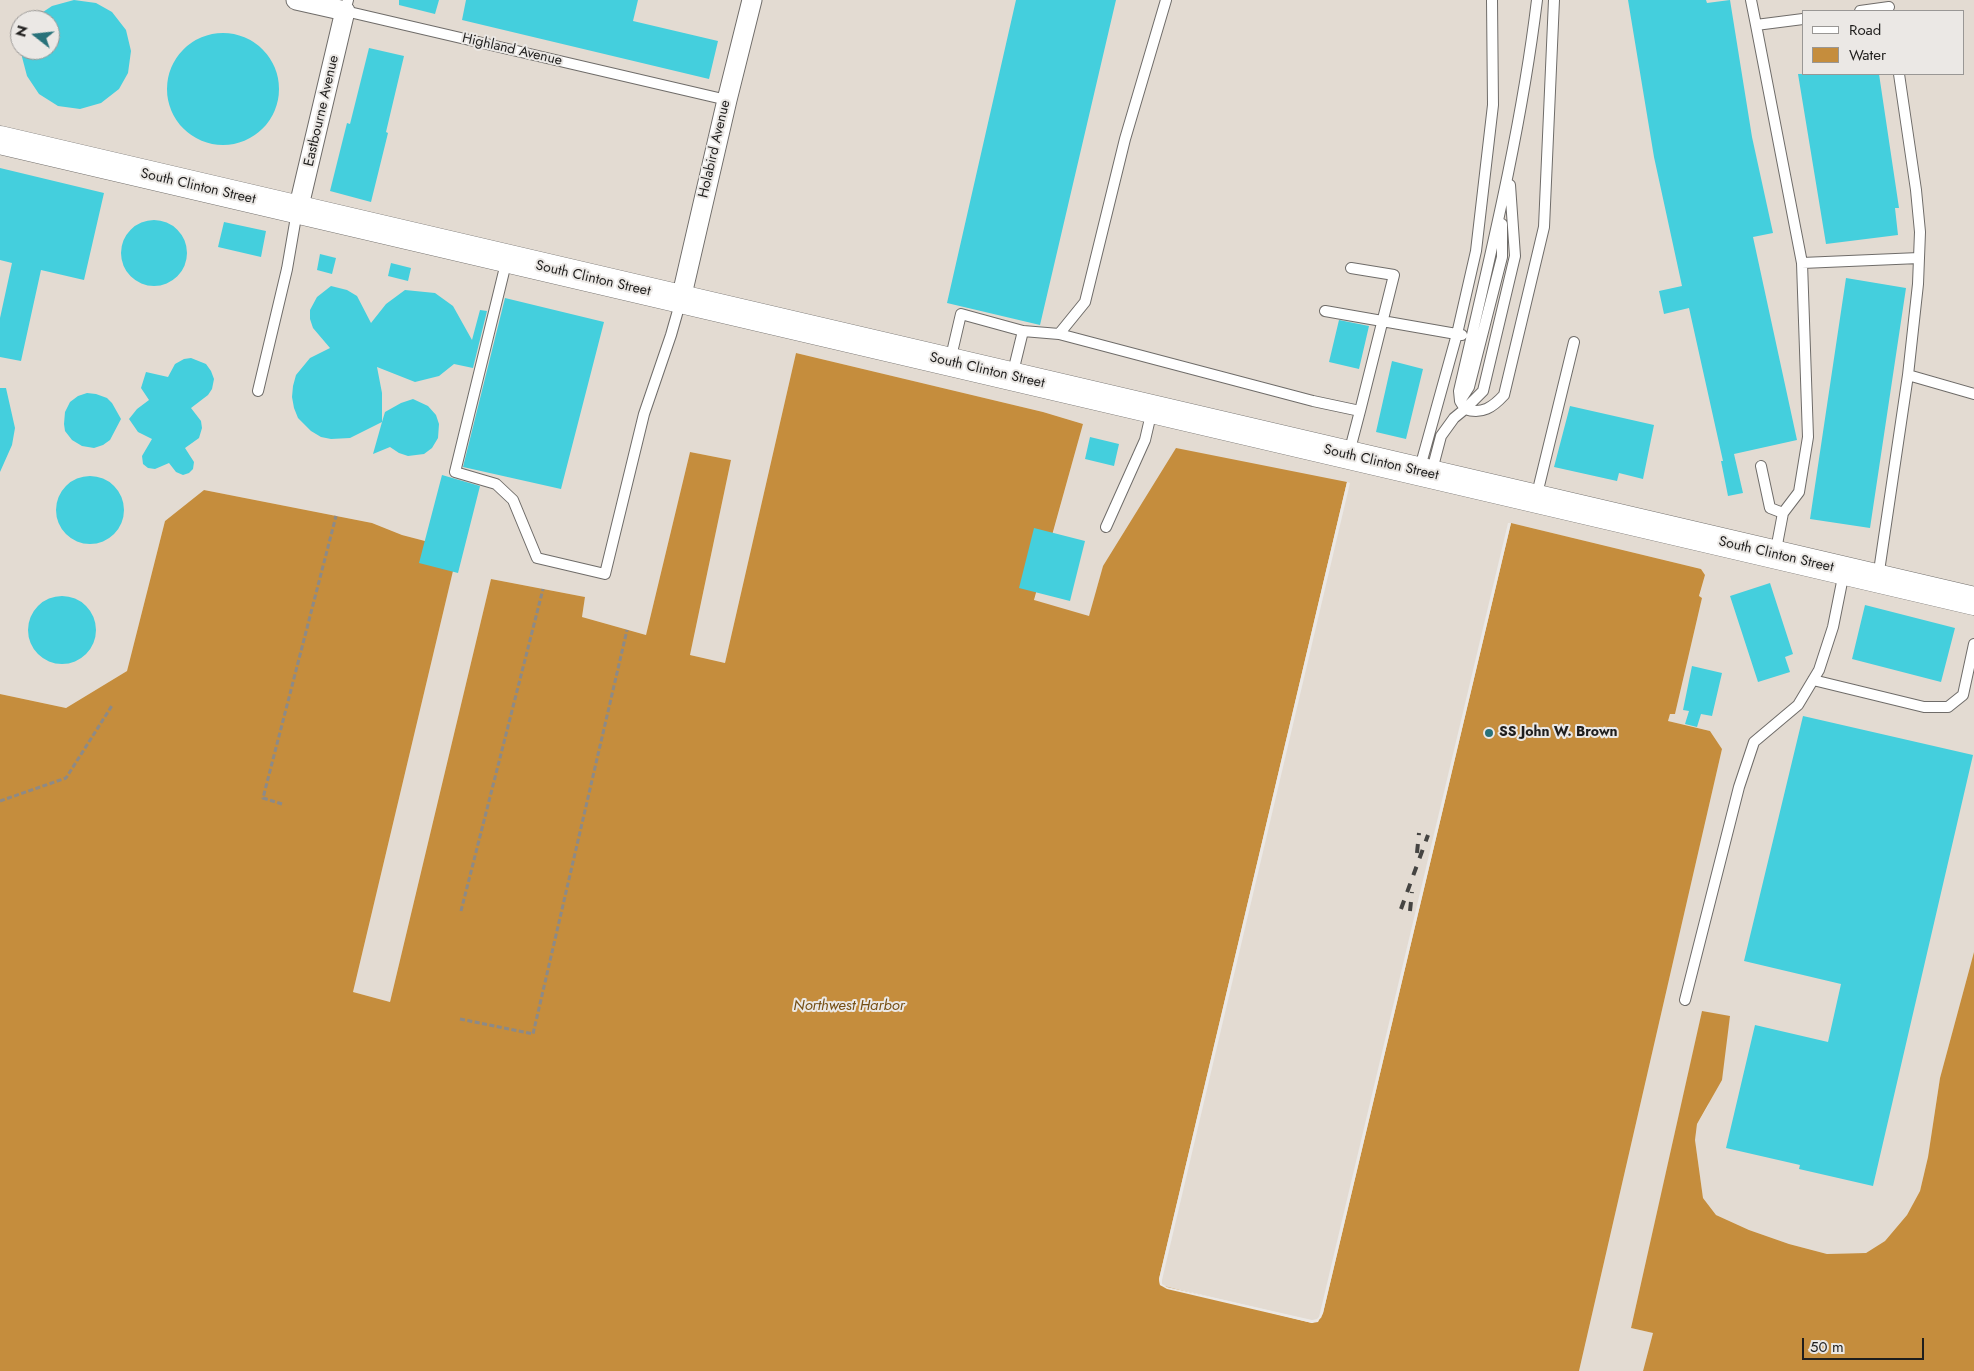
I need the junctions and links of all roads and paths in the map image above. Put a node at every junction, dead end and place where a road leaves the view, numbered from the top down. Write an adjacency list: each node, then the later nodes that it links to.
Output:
1 (296, 0): 8 (street, Highland Avenue)
2 (752, 0): 14 (street, Holabird Avenue)
3 (1166, 0): 27 (lane)
4 (1492, 0): 28 (lane)
5 (1538, 0): 16 (lane)
6 (1554, 0): 36 (lane)
7 (1751, 0): 12 (lane)
8 (346, 6): 14 (lane, Highland Avenue); 18 (street, Eastbourne Avenue)
9 (1889, 6): 10 (lane)
10 (1866, 10)
11 (1802, 19): 12 (lane)
12 (1756, 25): 21 (lane)
13 (1899, 75): 19 (lane)
14 (727, 100): 23 (street, Holabird Avenue)
15 (0, 140): 18 (main road, South Clinton Street)
16 (1509, 173): 17 (lane); 36 (lane)
17 (1501, 208): 29 (lane); 36 (lane)
18 (298, 210): 20 (main road, South Clinton Street); 34 (lane)
19 (1919, 258): 21 (lane); 32 (lane)
20 (507, 259): 23 (main road, South Clinton Street); 23 (lane)
21 (1802, 263): 43 (lane)
22 (1352, 268): 25 (lane)
23 (681, 299): 31 (main road, South Clinton Street)
24 (1325, 311): 25 (lane)
25 (1382, 320): 28 (lane); 38 (lane)
26 (1023, 332): 27 (lane); 31 (lane); 33 (lane)
27 (1059, 334): 38 (lane)
28 (1457, 334): 29 (lane); 41 (lane)
29 (1471, 337): 36 (lane)
30 (1574, 342): 42 (lane)
31 (950, 362): 33 (main road, South Clinton Street)
32 (1908, 376): 35 (lane); 48 (lane)
33 (1012, 377): 37 (main road, South Clinton Street)
34 (258, 391)
35 (1974, 394)
36 (1463, 405): 41 (lane)
37 (1152, 409): 39 (main road, South Clinton Street); 45 (lane)
38 (1360, 411): 39 (lane)
39 (1348, 455): 41 (main road, South Clinton Street)
40 (1761, 466): 43 (lane)
41 (1425, 473): 42 (main road, South Clinton Street)
42 (1536, 499): 46 (main road, South Clinton Street)
43 (1783, 513): 46 (lane)
44 (336, 516): 56 (path)
45 (1106, 527)
46 (1775, 555): 47 (main road, South Clinton Street)
47 (1844, 571): 48 (main road, South Clinton Street); 53 (lane)
48 (1878, 579): 50 (main road, South Clinton Street)
49 (543, 589): 57 (path)
50 (1974, 602)
51 (627, 630): 59 (path)
52 (1974, 644): 53 (lane)
53 (1813, 680): 58 (lane)
54 (114, 704): 55 (path)
55 (0, 801)
56 (282, 804)
57 (461, 912)
58 (1685, 1000)
59 (460, 1019)

